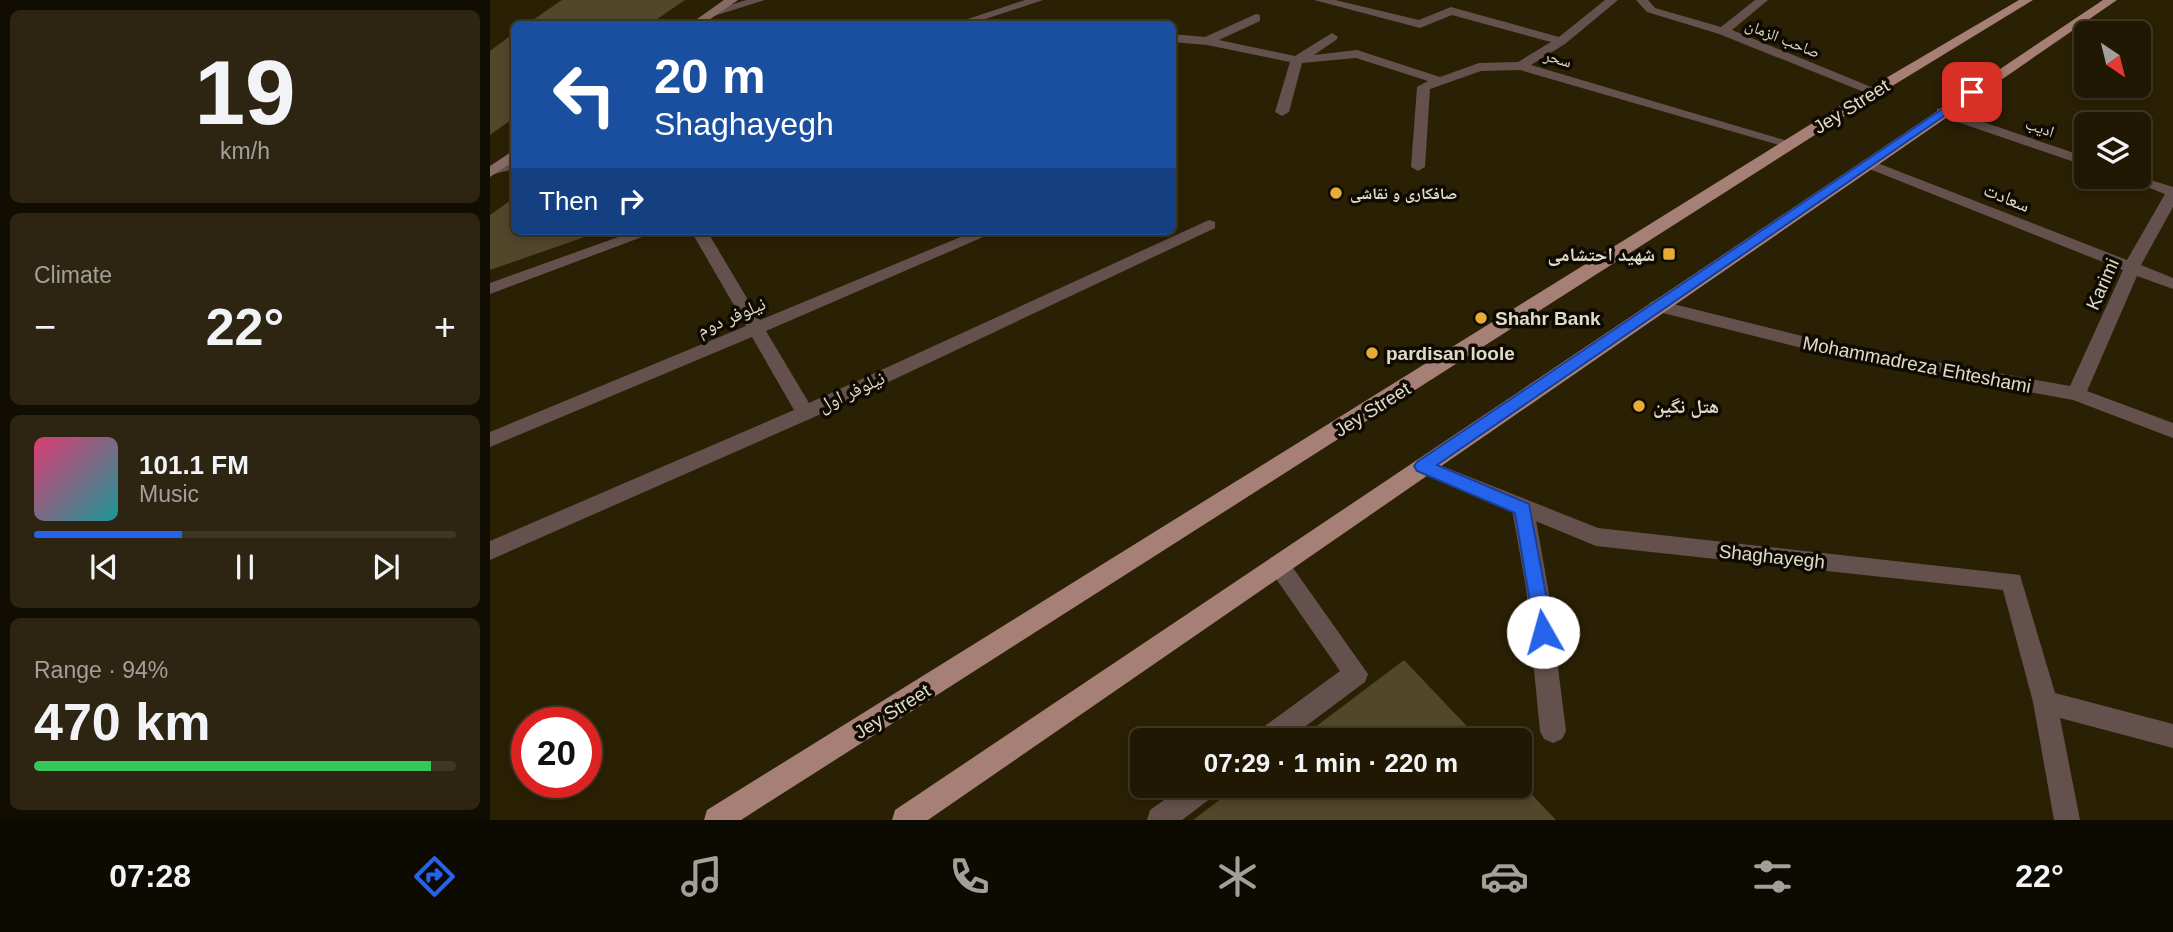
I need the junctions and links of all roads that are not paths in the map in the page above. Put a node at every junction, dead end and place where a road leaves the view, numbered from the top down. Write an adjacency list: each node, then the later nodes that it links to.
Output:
1 (732, 0): 10 (main road)
2 (760, 0): 10 (street)
3 (1037, 0): 13 (street)
4 (1320, 0): 18 (street, سحر)
5 (1612, 0): 18 (street)
6 (1642, 0): 14 (street, صاحب الزمان)
7 (1762, 0): 14 (street)
8 (2027, 0): 22 (main road, Jey Street)
9 (2111, 0): 24 (main road)
10 (714, 12): 12 (main road)
11 (1256, 18): 17 (street)
12 (700, 21)
13 (969, 21)
14 (1723, 31): 22 (street, صاحب الزمان)
15 (1332, 37): 19 (street)
16 (1176, 38): 17 (street)
17 (1208, 41): 19 (street)
18 (1561, 41): 20 (street, سحر)
19 (1297, 60): 21 (street); 23 (street)
20 (1521, 66): 21 (street); 25 (street, سحر)
21 (1440, 81): 30 (street)
22 (1874, 92): 25 (main road, Jey Street)
23 (1282, 112)
24 (1942, 112): 27 (street, ادیب); 28 (main road)
25 (1791, 144): 56 (main road, Jey Street)
26 (511, 156): 31 (main road)
27 (2074, 158)
28 (1867, 163): 38 (street, سعادت); 41 (main road)
29 (511, 165): 31 (street)
30 (1418, 167)
31 (491, 172)
32 (2151, 185): 33 (street)
33 (2173, 193): 38 (street, Karimi)
34 (1209, 225): 44 (street, نیلوفر اول)
35 (639, 235): 40 (street)
36 (701, 235): 42 (street)
37 (979, 235): 42 (street, نیلوفر دوم)
38 (2132, 269): 39 (street); 43 (street, Karimi)
39 (2173, 284)
40 (490, 289)
41 (1657, 306): 43 (street, Mohammadreza Ehteshami); 47 (main road)
42 (758, 327): 44 (street); 46 (street, نیلوفر دوم)
43 (2076, 394): 45 (street, Mohammadreza Ehteshami)
44 (805, 413): 49 (street, نیلوفر اول)
45 (2173, 431)
46 (490, 440)
47 (1423, 466): 48 (street, Shaghayegh); 50 (main road)
48 (1523, 509): 51 (street, Shaghayegh); 53 (street)
49 (490, 551)
50 (1278, 564): 52 (street); 57 (main road)
51 (2045, 702): 54 (street); 59 (street, Shaghayegh)
52 (1283, 728)
53 (1553, 731)
54 (2173, 736)
55 (1190, 798): 58 (street)
56 (717, 820)
57 (905, 820)
58 (1160, 820)
59 (2067, 820)

